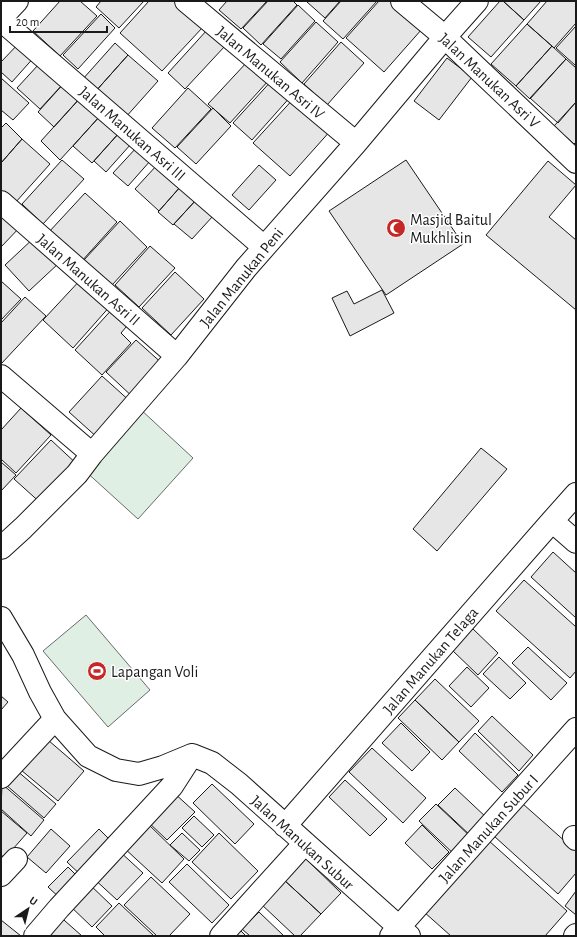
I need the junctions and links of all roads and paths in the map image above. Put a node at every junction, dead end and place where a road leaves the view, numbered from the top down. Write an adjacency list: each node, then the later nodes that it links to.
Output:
1 (17, 1): 5 (street)
2 (186, 1): 7 (street, Jalan Manukan Asri IV)
3 (402, 1): 6 (street, Jalan Manukan Asri V)
4 (476, 1): 6 (street, Jalan Manukan Peni)
5 (1, 19): 10 (street, Jalan Manukan Asri III)
6 (445, 37): 7 (street, Jalan Manukan Peni); 8 (street, Jalan Manukan Asri V)
7 (356, 143): 10 (street, Jalan Manukan Peni)
8 (576, 162)
9 (1, 202): 11 (street, Jalan Manukan Asri II)
10 (264, 247): 11 (street, Jalan Manukan Peni)
11 (177, 356): 13 (street, Jalan Manukan Peni)
12 (1, 376): 13 (street)
13 (92, 454): 17 (street, Jalan Manukan Peni)
14 (576, 494): 15 (street, Jalan Manukan Telaga)
15 (552, 521): 16 (street); 23 (street, Jalan Manukan Telaga)
16 (576, 542)
17 (1, 548)
18 (1, 620): 19 (street)
19 (55, 719): 21 (street); 22 (street)
20 (576, 729): 27 (street, Jalan Manukan Subur I)
21 (192, 755): 23 (street, Jalan Manukan Subur); 28 (street)
22 (1, 777)
23 (285, 826): 24 (street, Jalan Manukan Subur)
24 (304, 843): 27 (street, Jalan Manukan Subur); 29 (street)
25 (16, 859): 26 (street)
26 (1, 875)
27 (400, 933)
28 (35, 936)
29 (221, 936)

